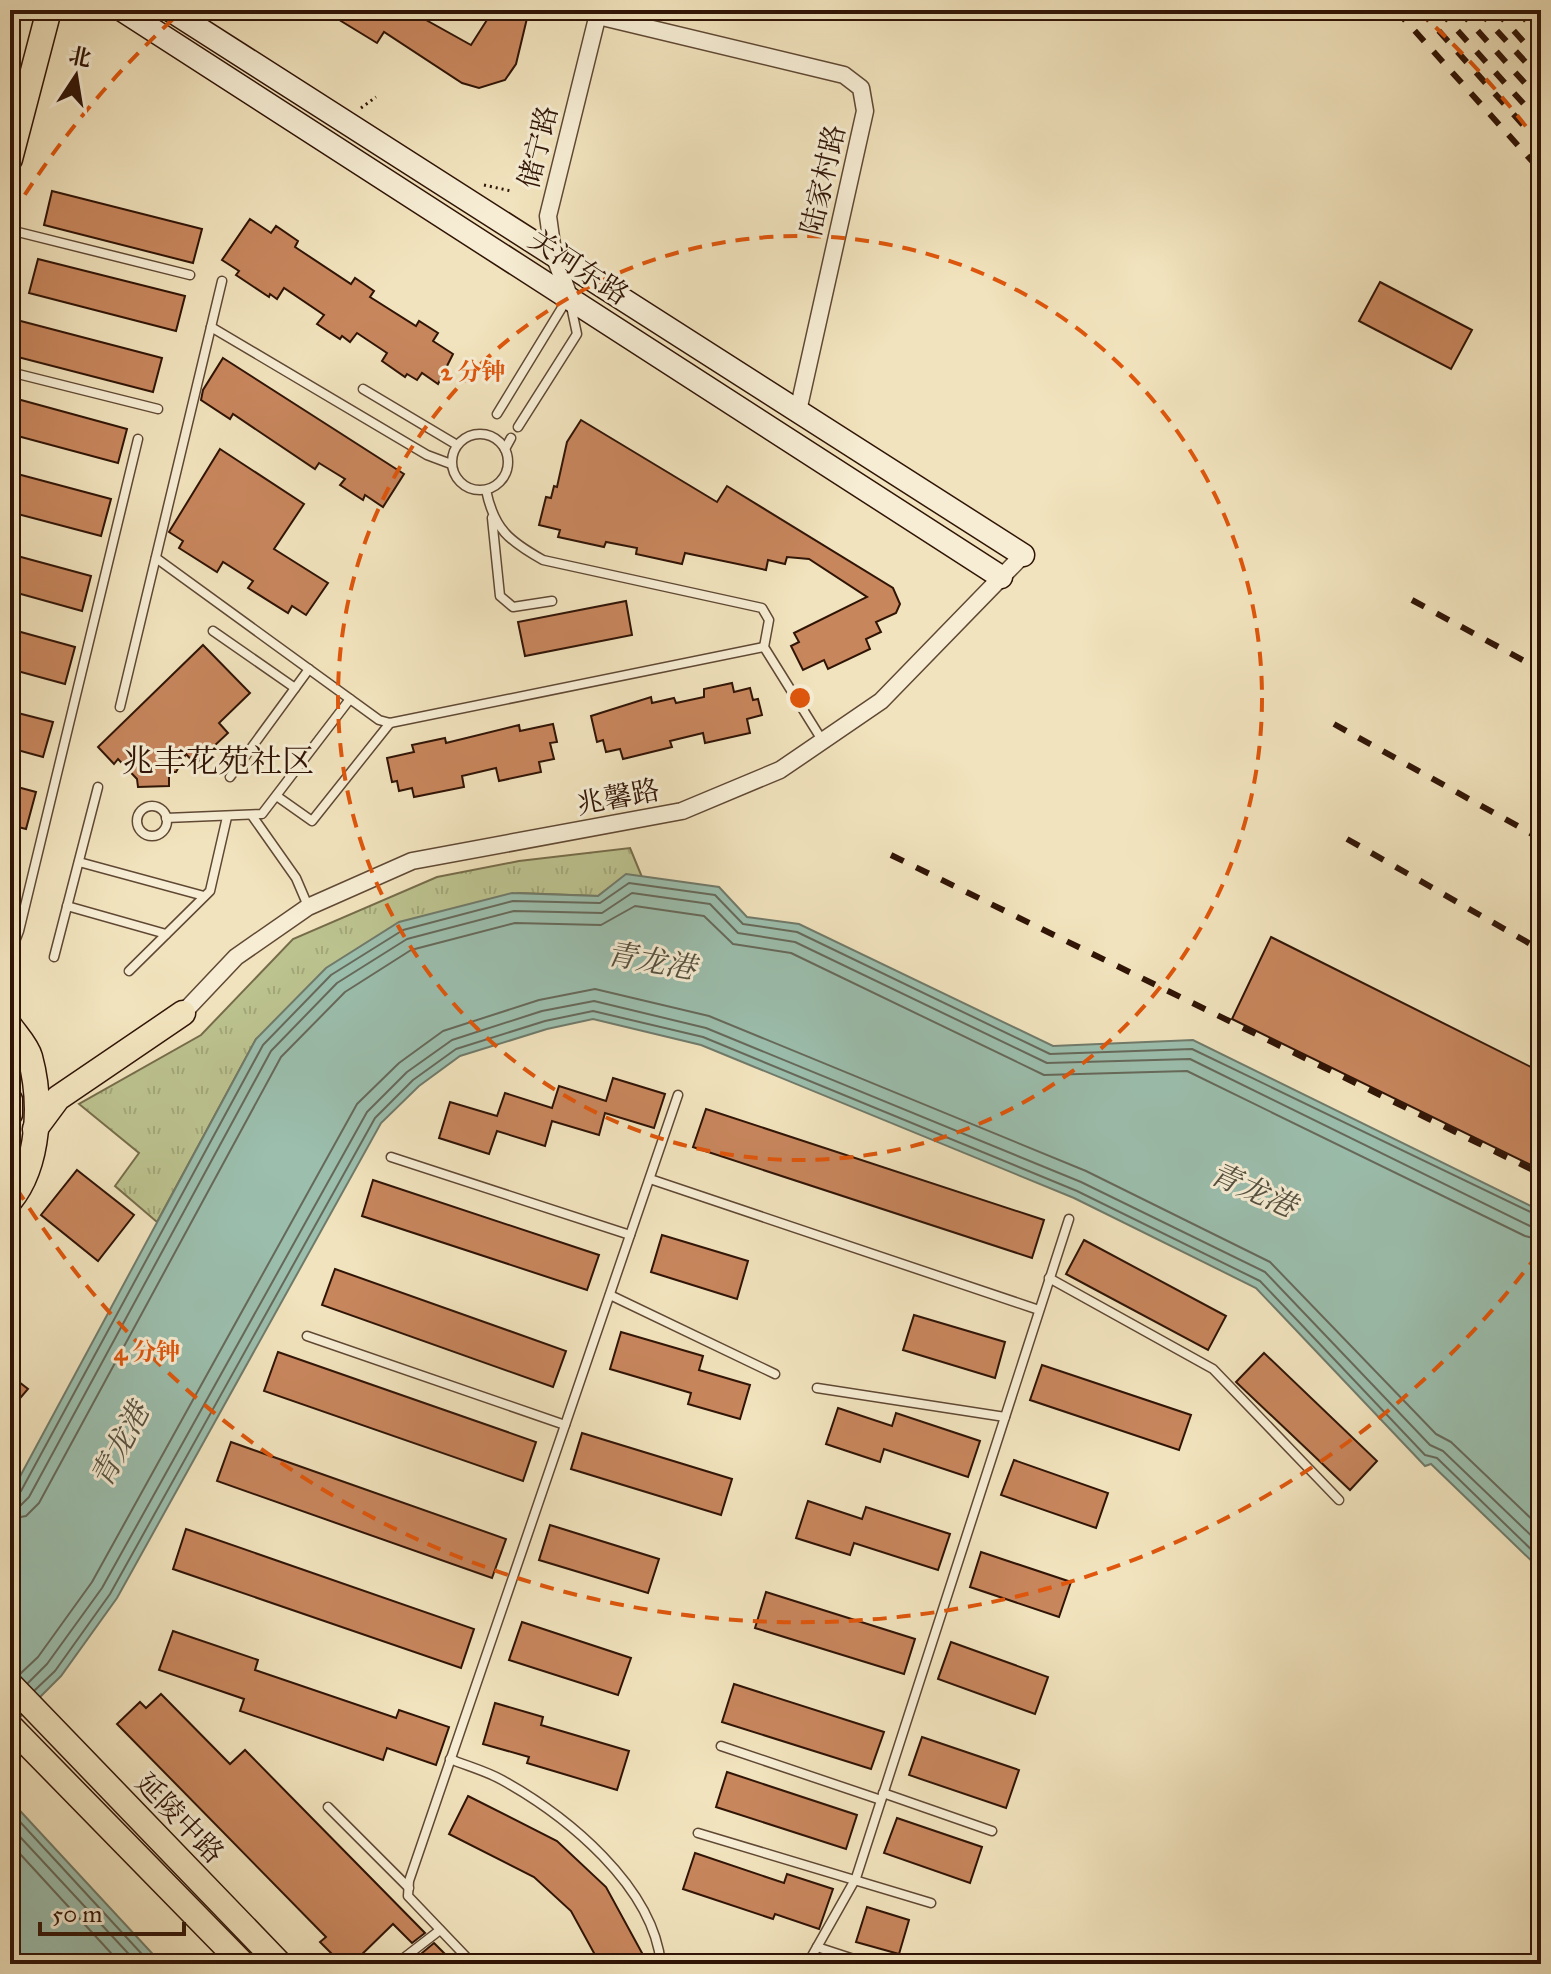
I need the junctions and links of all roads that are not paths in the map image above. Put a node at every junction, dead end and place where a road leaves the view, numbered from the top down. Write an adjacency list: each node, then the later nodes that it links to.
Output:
1 (49, 10): 5 (main road)
2 (122, 10): 10 (main road, 关河东路)
3 (170, 10): 7 (main road, 关河东路)
4 (598, 13): 7 (street, 储宁路); 15 (street, 陆家村路)
5 (10, 159)
6 (10, 230): 8 (lane)
7 (553, 252): 10 (street, 储宁路); 15 (main road, 关河东路)
8 (190, 275)
9 (222, 281): 11 (lane)
10 (569, 296): 16 (lane); 18 (lane); 29 (main road, 关河东路)
11 (211, 327): 24 (lane); 28 (lane)
12 (10, 372): 14 (lane)
13 (363, 389): 22 (lane)
14 (158, 409)
15 (798, 411): 27 (main road, 关河东路)
16 (497, 414)
17 (490, 425): 19 (lane)
18 (518, 427)
19 (478, 434): 22 (lane); 23 (lane)
20 (511, 438): 23 (lane)
21 (138, 439): 50 (lane)
22 (457, 445): 24 (lane)
23 (505, 449): 25 (lane)
24 (451, 464): 25 (lane)
25 (486, 490): 26 (lane)
26 (492, 517): 30 (lane); 32 (lane)
27 (1023, 555): 29 (street, 兆馨路)
28 (156, 558): 33 (lane); 36 (lane)
29 (1001, 577): 38 (street, 兆馨路)
30 (552, 601)
31 (213, 631): 34 (lane)
32 (764, 647): 37 (lane); 38 (lane)
33 (309, 669): 34 (lane); 35 (lane)
34 (295, 688): 39 (lane)
35 (350, 699): 37 (lane); 41 (lane)
36 (120, 707)
37 (390, 723): 41 (lane)
38 (823, 741): 48 (street, 兆馨路)
39 (230, 777)
40 (98, 787): 45 (lane)
41 (278, 797): 43 (lane)
42 (227, 817): 43 (lane); 44 (lane); 46 (lane)
43 (253, 817): 48 (lane)
44 (166, 818)
45 (79, 862): 46 (lane); 47 (lane)
46 (204, 896): 49 (lane)
47 (67, 906): 49 (lane); 51 (lane)
48 (308, 907): 53 (street, 兆馨路)
49 (166, 934): 52 (lane)
50 (10, 954)
51 (54, 957)
52 (129, 971)
53 (183, 1013): 58 (main road)
54 (10, 1026): 58 (main road)
55 (678, 1095): 60 (lane)
56 (10, 1100): 57 (main road)
57 (10, 1114)
58 (35, 1129): 61 (main road)
59 (391, 1157): 63 (lane)
60 (650, 1179): 63 (lane); 66 (lane)
61 (10, 1201)
62 (1069, 1219): 64 (lane)
63 (630, 1235): 65 (lane)
64 (1049, 1278): 66 (lane); 72 (lane)
65 (610, 1295): 68 (lane); 71 (lane)
66 (1039, 1310): 70 (lane)
67 (307, 1336): 71 (lane)
68 (775, 1374)
69 (817, 1388): 70 (lane)
70 (1005, 1417): 77 (lane)
71 (565, 1425): 76 (lane)
72 (1339, 1500)
73 (10, 1684): 88 (main road, 延陵中路)
74 (11, 1727): 86 (main road); 87 (main road, 延陵中路)
75 (721, 1746): 77 (lane)
76 (450, 1759): 82 (lane); 91 (lane)
77 (882, 1796): 79 (lane); 81 (lane)
78 (328, 1807): 82 (lane)
79 (992, 1831)
80 (698, 1833): 81 (lane)
81 (856, 1878): 83 (lane); 85 (lane)
82 (409, 1888): 84 (lane)
83 (931, 1903)
84 (440, 1930): 89 (lane); 90 (lane)
85 (817, 1947): 92 (lane); 93 (lane)
86 (222, 1964)
87 (243, 1964)
88 (280, 1964)
89 (396, 1964)
90 (473, 1964)
91 (661, 1964)
92 (795, 1964)
93 (869, 1964)

